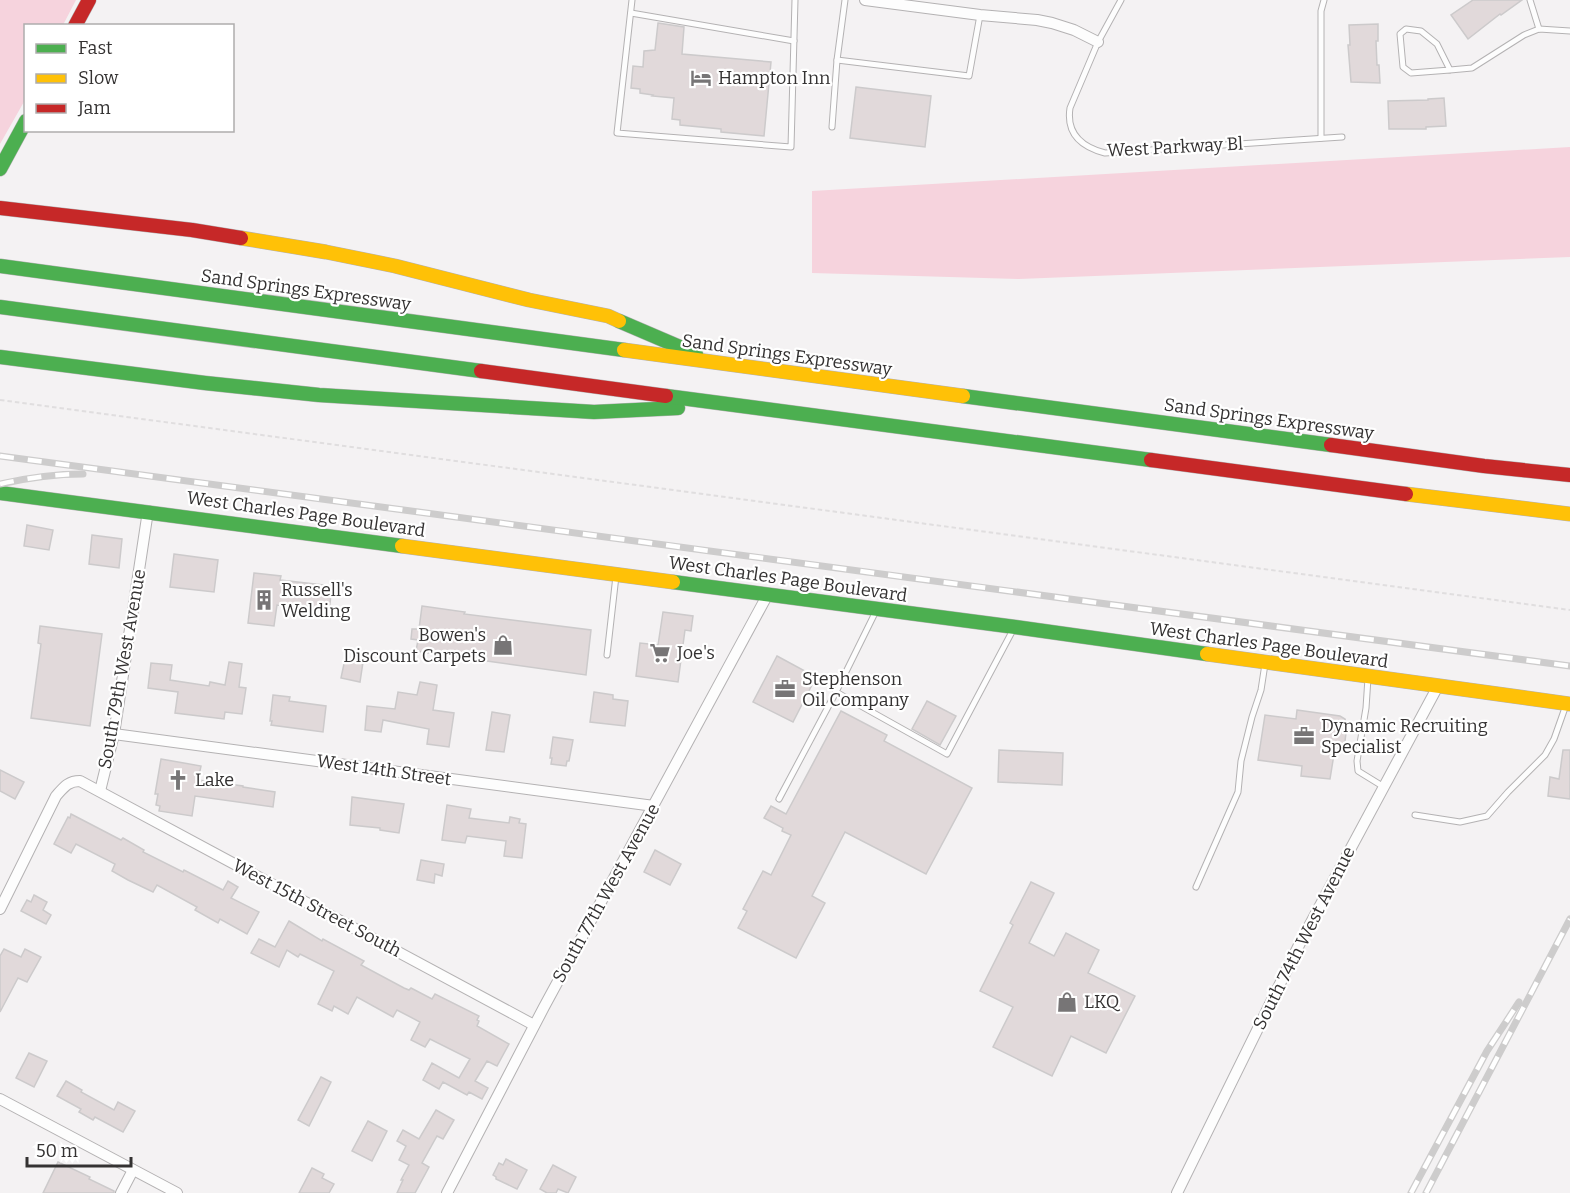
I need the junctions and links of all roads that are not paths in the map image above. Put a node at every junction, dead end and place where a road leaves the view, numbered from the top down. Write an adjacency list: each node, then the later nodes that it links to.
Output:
1 (88, 0): 11 (main road)
2 (632, 0): 9 (lane)
3 (795, 0): 14 (lane)
4 (845, 0): 16 (lane)
5 (865, 0): 10 (street)
6 (1121, 0): 15 (lane, West Parkway Bl)
7 (1324, 0): 21 (lane)
8 (1530, 0): 12 (lane)
9 (631, 13): 14 (lane); 14 (lane)
10 (980, 15): 15 (street); 16 (lane)
11 (76, 24)
12 (1539, 29): 13 (lane); 17 (lane)
13 (1570, 31)
14 (794, 41)
15 (1098, 42): 21 (lane, West Parkway Bl)
16 (837, 60): 19 (lane)
17 (1450, 70): 17 (lane)
18 (24, 125): 22 (main road)
19 (832, 127)
20 (1342, 137): 21 (lane, West Parkway Bl)
21 (1321, 138)
22 (0, 170)
23 (0, 208): 27 (main road)
24 (0, 266): 27 (main road, Sand Springs Expressway)
25 (0, 307): 28 (main road)
26 (0, 357): 28 (main road)
27 (717, 364): 29 (main road, Sand Springs Expressway)
28 (725, 405): 32 (main road)
29 (1570, 475)
30 (0, 493): 31 (main road, West Charles Page Boulevard)
31 (148, 511): 33 (main road, West Charles Page Boulevard); 43 (street, South 79th West Avenue)
32 (1570, 514)
33 (616, 574): 34 (main road, West Charles Page Boulevard); 37 (lane)
34 (768, 594): 35 (main road, West Charles Page Boulevard); 47 (street, South 77th West Avenue)
35 (878, 609): 36 (main road, West Charles Page Boulevard); 41 (lane)
36 (1015, 627): 38 (main road, West Charles Page Boulevard); 41 (lane)
37 (607, 656)
38 (1265, 663): 39 (main road, West Charles Page Boulevard); 49 (lane)
39 (1368, 676): 40 (main road, West Charles Page Boulevard); 44 (lane)
40 (1438, 686): 42 (main road, West Charles Page Boulevard); 44 (street, South 74th West Avenue)
41 (836, 692): 46 (lane)
42 (1568, 703): 48 (lane)
43 (114, 734): 45 (street, South 79th West Avenue); 47 (street, West 14th Street)
44 (1384, 787): 57 (street, South 74th West Avenue)
45 (100, 791): 50 (street, South 79th West Avenue); 51 (street, West 15th Street South)
46 (779, 799)
47 (654, 806): 51 (street, South 77th West Avenue)
48 (1415, 815)
49 (1196, 887)
50 (0, 909)
51 (534, 1025): 56 (street, South 77th West Avenue)
52 (0, 1099): 53 (street)
53 (133, 1170): 54 (street); 55 (street)
54 (121, 1193)
55 (177, 1193)
56 (447, 1193)
57 (1177, 1193)

